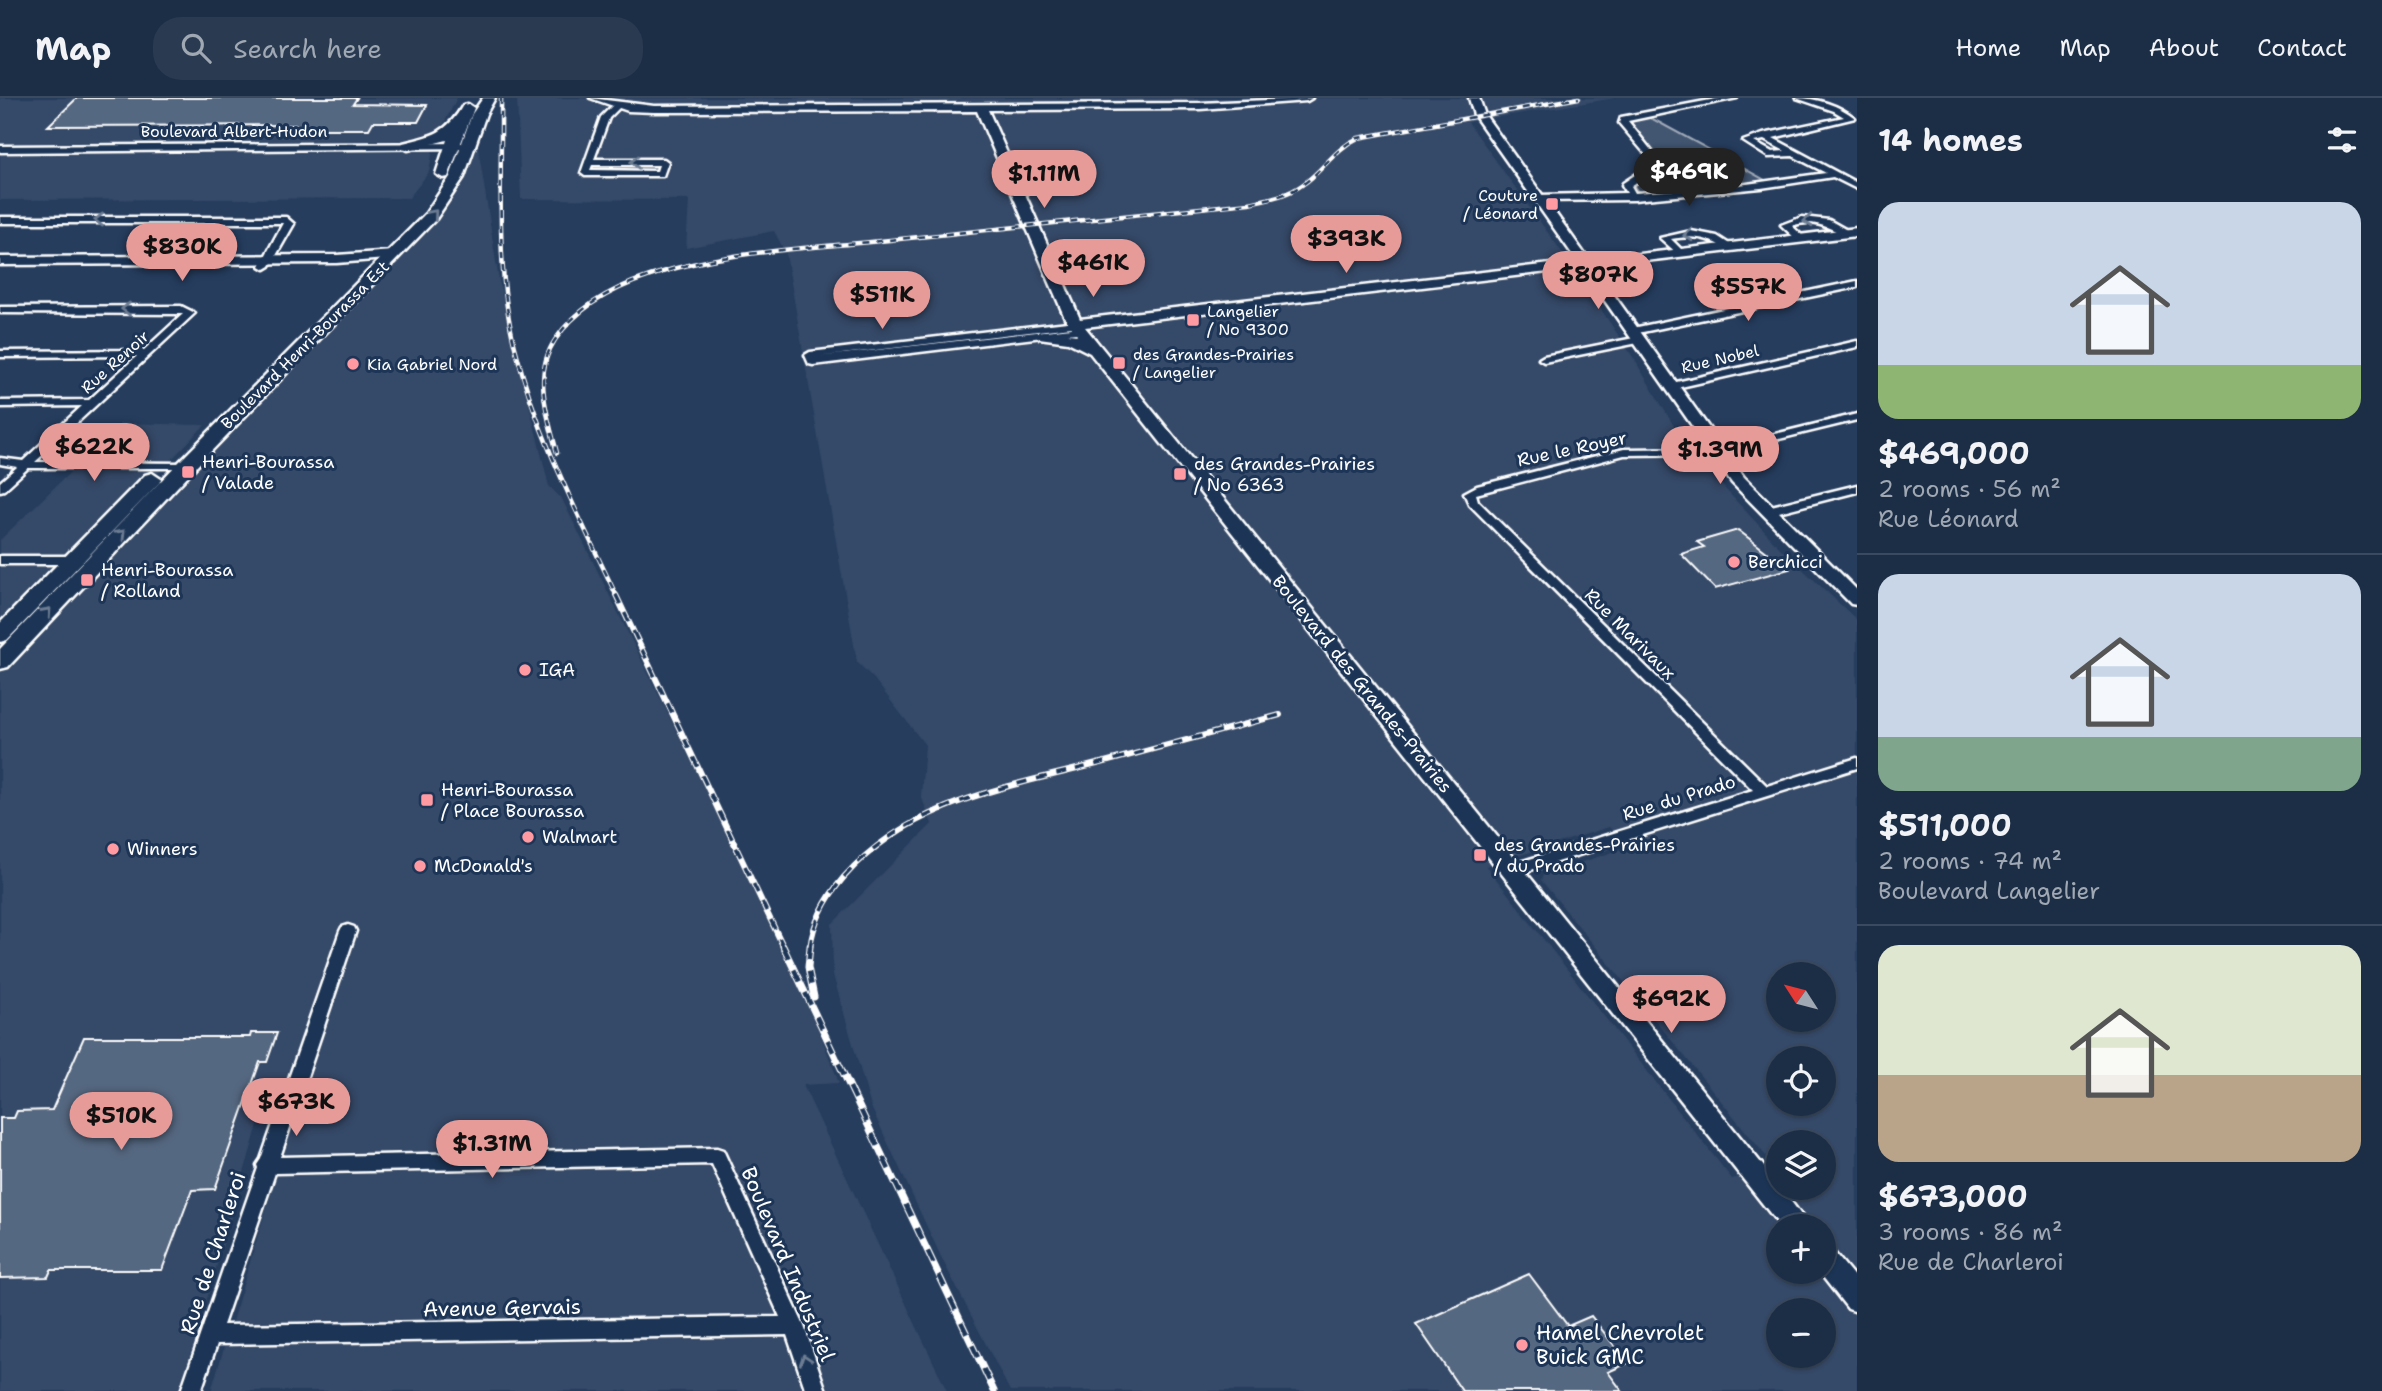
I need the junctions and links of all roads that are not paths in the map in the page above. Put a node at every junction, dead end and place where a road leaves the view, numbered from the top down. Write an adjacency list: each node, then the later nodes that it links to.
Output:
1 (475, 98): 12 (main road, Boulevard Henri-Bourassa Est)
2 (489, 98): 15 (main road, Boulevard Henri-Bourassa Est)
3 (594, 98): 8 (main road)
4 (1303, 98): 10 (main road)
5 (1474, 98): 24 (main road)
6 (1733, 98): 23 (street)
7 (1800, 98): 14 (street)
8 (618, 105): 11 (main road); 20 (street)
9 (981, 107): 10 (main road); 11 (main road); 13 (main road, Boulevard des Grandes-Prairies)
10 (1010, 107): 13 (main road)
11 (949, 108): 13 (main road)
12 (463, 119): 16 (main road); 17 (main road, Boulevard Henri-Bourassa Est)
13 (989, 126): 36 (main road, Boulevard des Grandes-Prairies)
14 (1763, 136): 19 (street); 19 (street)
15 (469, 145): 17 (main road, Boulevard Albert-Hudon); 31 (main road, Boulevard Henri-Bourassa Est, one-way to 15)
16 (408, 146): 17 (main road, Boulevard Albert-Hudon); 18 (main road, Boulevard Albert-Hudon)
17 (452, 146): 31 (main road, Boulevard Henri-Bourassa Est)
18 (0, 149)
19 (1794, 153): 21 (street)
20 (589, 162): 20 (street, one-way to 20)
21 (1835, 174): 22 (street); 23 (street)
22 (1857, 186)
23 (1634, 197): 24 (street)
24 (1539, 198): 34 (main road)
25 (0, 220): 32 (street, one-way to 25)
26 (1854, 234): 27 (main road); 27 (street, one-way to 27); 34 (main road)
27 (1800, 239): 28 (main road)
28 (1729, 247): 29 (main road); 29 (street, one-way to 29)
29 (1680, 253): 34 (main road)
30 (0, 261): 32 (main road)
31 (378, 261): 32 (main road); 56 (main road, Boulevard Henri-Bourassa Est); 57 (main road, Boulevard Henri-Bourassa Est)
32 (267, 262): 33 (main road)
33 (0, 267)
34 (1588, 267): 38 (main road); 39 (main road); 42 (main road)
35 (1857, 284): 42 (street)
36 (1068, 307): 38 (main road); 40 (main road, Boulevard des Grandes-Prairies); 41 (main road)
37 (0, 310): 44 (street, Rue Renoir, one-way to 37)
38 (1110, 320): 40 (main road)
39 (1132, 324): 40 (main road); 46 (main road)
40 (1078, 327): 41 (street); 46 (main road, Boulevard des Grandes-Prairies)
41 (1042, 331): 46 (main road); 47 (street)
42 (1636, 335): 48 (street); 49 (main road)
43 (1857, 344): 49 (street, Rue Nobel)
44 (148, 354): 45 (street); 50 (street, Rue Renoir)
45 (0, 355)
46 (1102, 358): 70 (main road, Boulevard des Grandes-Prairies)
47 (811, 359)
48 (1544, 359)
49 (1672, 386): 53 (main road)
50 (92, 403): 51 (street); 55 (street, Rue Renoir)
51 (0, 404)
52 (1857, 416): 53 (street, Rue le Royer)
53 (1717, 451): 60 (street, Rue le Royer); 61 (main road)
54 (0, 461): 55 (street)
55 (27, 464): 56 (street); 58 (street, Rue Renoir)
56 (164, 466): 57 (street); 62 (main road, Boulevard Henri-Bourassa Est)
57 (186, 466): 64 (main road, Boulevard Henri-Bourassa Est, one-way to 57)
58 (0, 488)
59 (1855, 491): 61 (street)
60 (1473, 502): 69 (street, Rue Marivaux)
61 (1767, 511): 65 (main road)
62 (74, 559): 63 (street); 64 (street); 66 (main road, Boulevard Henri-Bourassa Est)
63 (0, 560)
64 (95, 560): 67 (main road, Boulevard Henri-Bourassa Est, one-way to 64)
65 (1857, 600)
66 (0, 635)
67 (0, 662)
68 (1857, 763): 69 (street, Rue du Prado)
69 (1763, 792): 70 (street, Rue du Prado)
70 (1511, 870): 73 (main road, Boulevard des Grandes-Prairies)
71 (348, 931): 72 (street, Rue de Charleroi)
72 (266, 1166): 76 (street, Boulevard Industriel); 77 (street, Rue de Charleroi)
73 (1787, 1214)
74 (1836, 1274): 75 (main road)
75 (1857, 1300)
76 (794, 1326): 77 (street, Avenue Gervais); 79 (street, Boulevard Industriel, one-way to 76)
77 (211, 1335): 78 (street, Rue de Charleroi)
78 (191, 1391)
79 (816, 1391)

